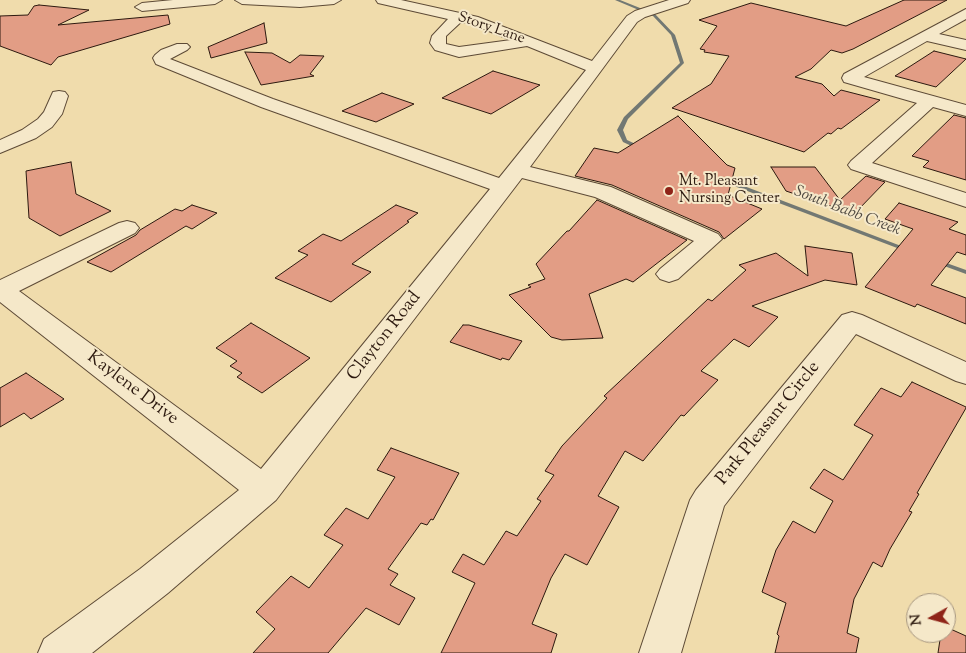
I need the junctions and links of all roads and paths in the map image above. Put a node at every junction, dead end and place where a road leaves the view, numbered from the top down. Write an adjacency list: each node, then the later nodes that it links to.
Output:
1 (215, 0): 6 (street)
2 (242, 0): 3 (street)
3 (334, 0)
4 (383, 0): 8 (street, Story Lane)
5 (683, 0): 13 (street, Clayton Road)
6 (142, 7)
7 (966, 13): 9 (street)
8 (458, 17): 10 (street, Story Lane); 10 (street)
9 (926, 36): 11 (street); 15 (street)
10 (528, 42): 13 (street, Story Lane)
11 (966, 45)
12 (182, 47): 18 (street)
13 (596, 68): 18 (street, Clayton Road)
14 (59, 96): 17 (street)
15 (929, 101): 16 (street); 19 (street)
16 (966, 111)
17 (0, 147)
18 (510, 178): 21 (street); 24 (street, Clayton Road)
19 (966, 200)
20 (127, 228): 22 (street)
21 (669, 274)
22 (0, 290): 24 (street, Kaylene Drive)
23 (966, 374): 26 (street, Park Pleasant Circle)
24 (264, 490): 25 (street, Clayton Road)
25 (59, 653)
26 (660, 653)

